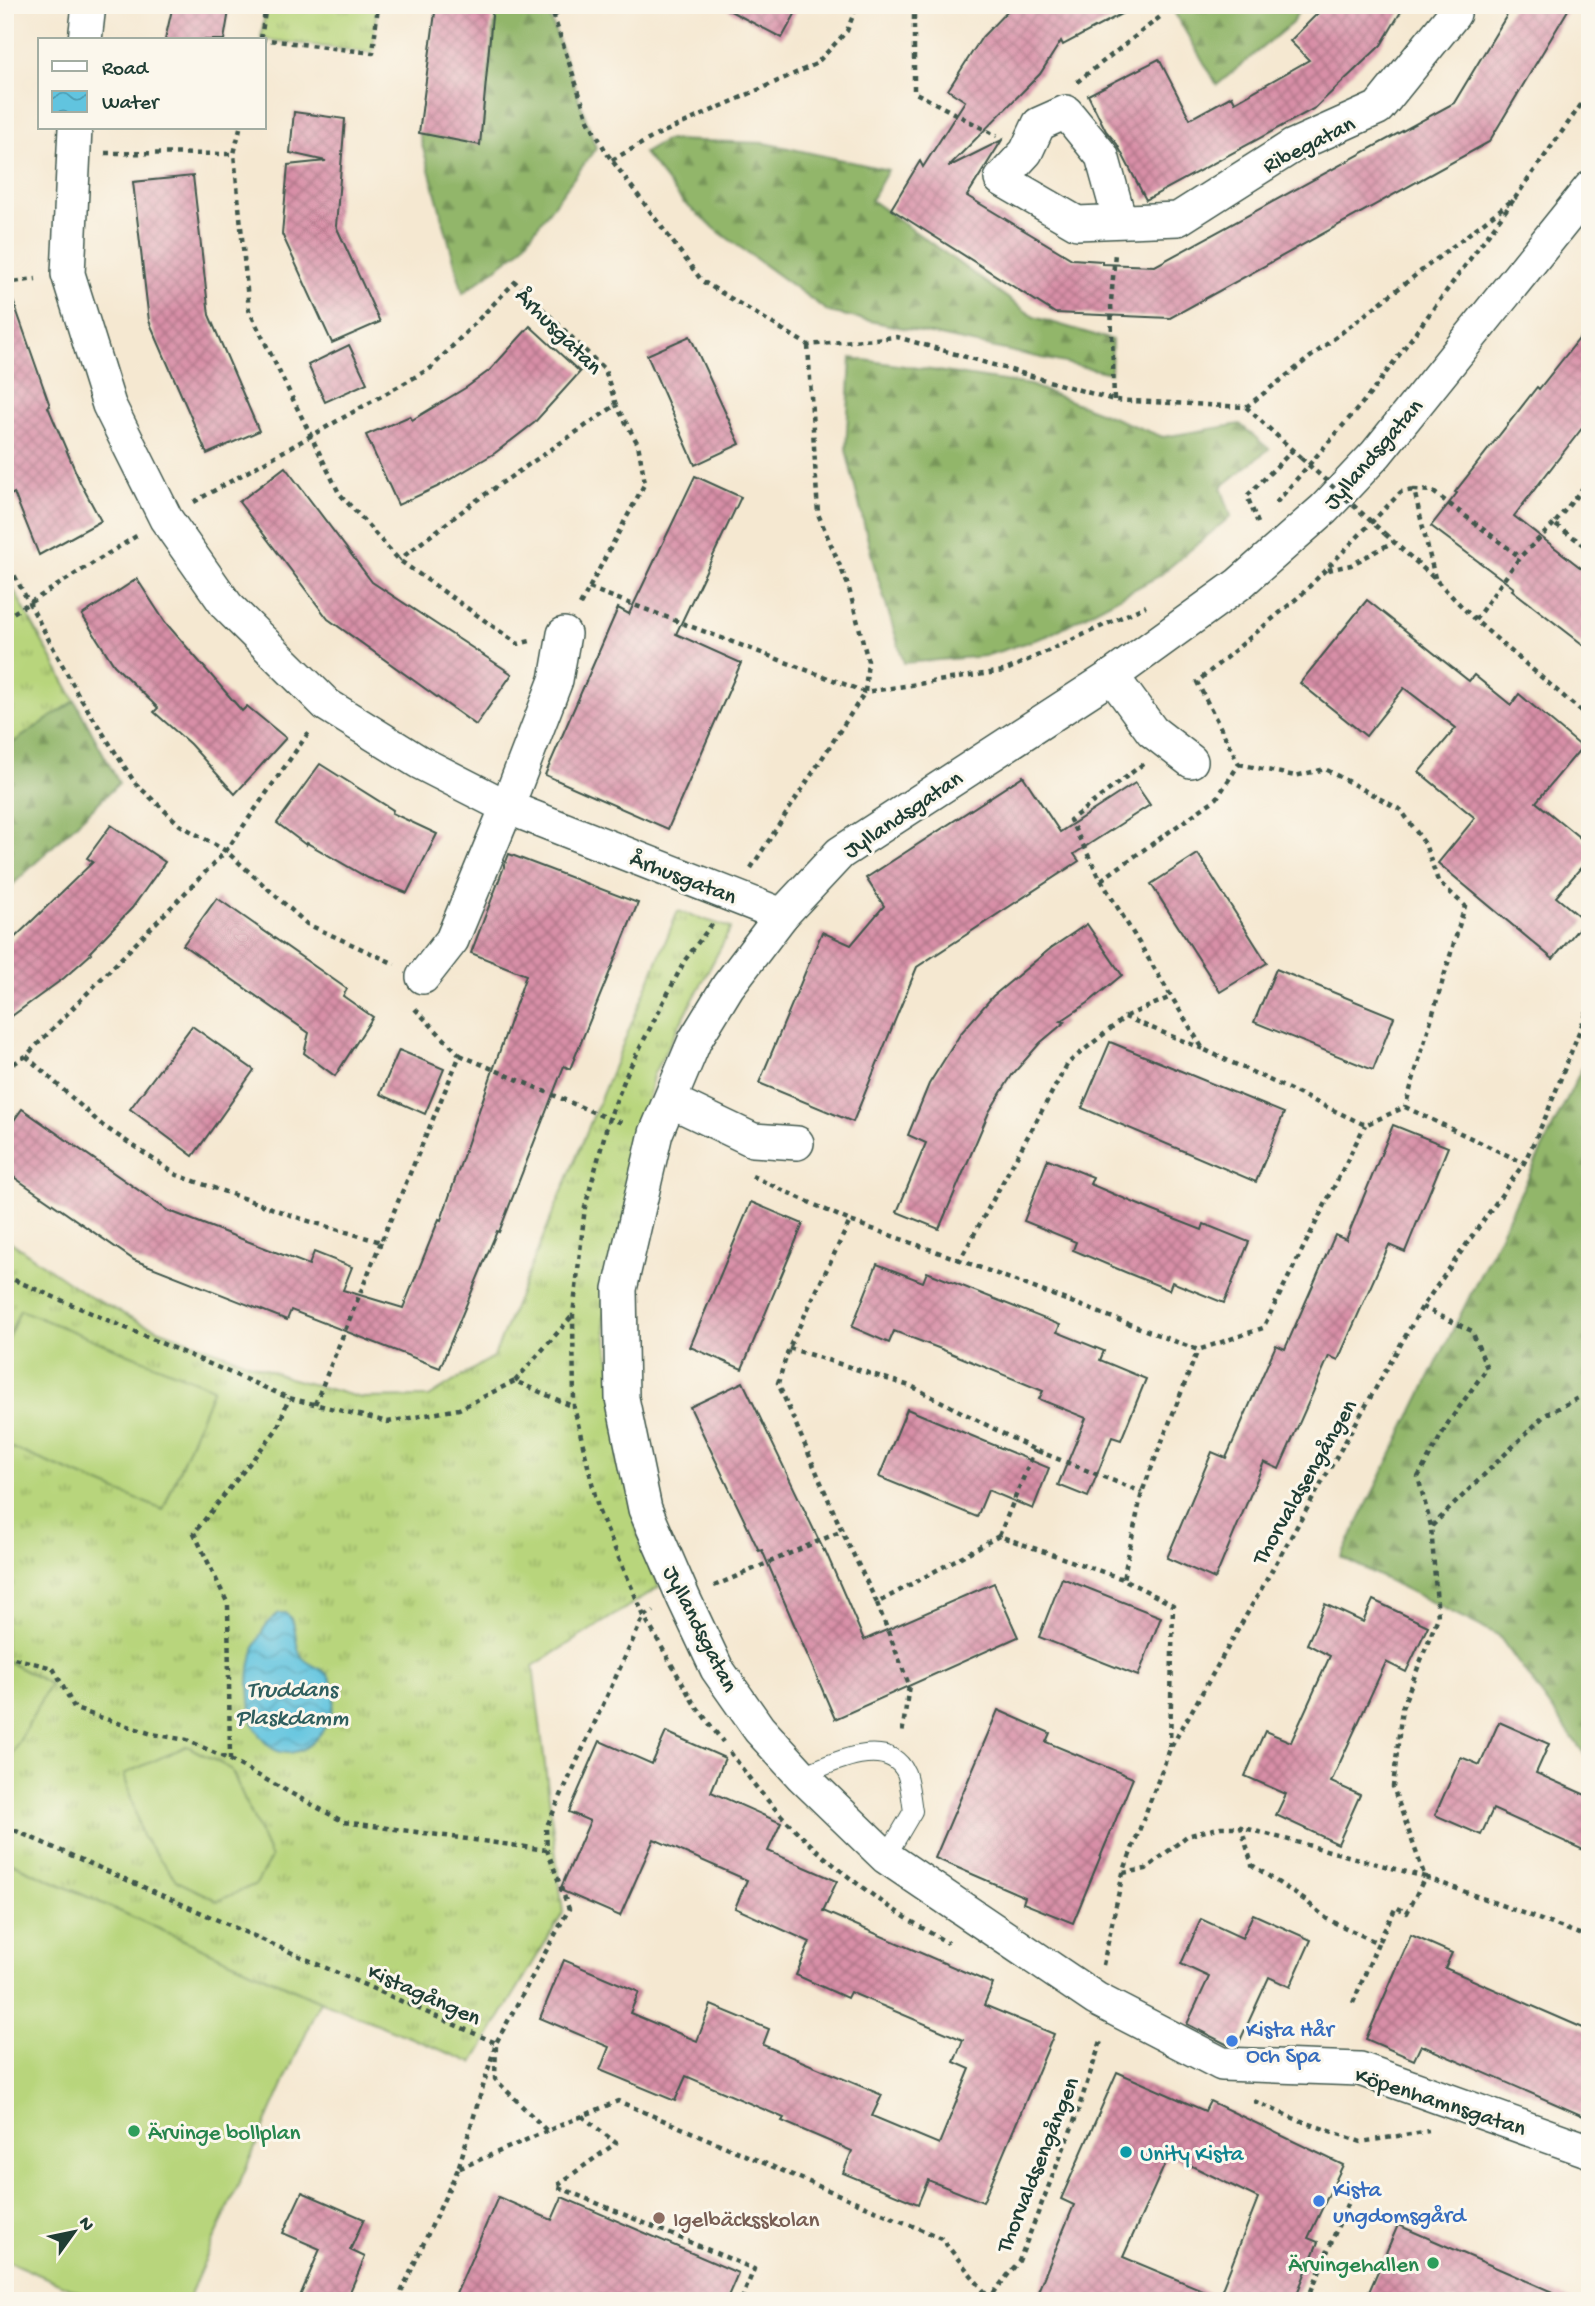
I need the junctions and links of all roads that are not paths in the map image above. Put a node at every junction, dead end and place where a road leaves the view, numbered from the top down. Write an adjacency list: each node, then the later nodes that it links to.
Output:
1 (89, 5): 3 (street)
2 (1456, 8): 6 (street, Ribegatan)
3 (85, 38)
4 (73, 140): 10 (street, Århusgatan)
5 (1590, 188): 8 (street, Jyllandsgatan)
6 (1120, 221): 6 (street, Ribegatan)
7 (564, 634): 10 (street)
8 (1112, 676): 9 (street); 11 (street, Jyllandsgatan)
9 (1180, 752)
10 (507, 807): 11 (street, Århusgatan); 12 (street)
11 (782, 915): 13 (street, Jyllandsgatan)
12 (423, 977)
13 (671, 1101): 14 (street); 15 (street, Jyllandsgatan)
14 (797, 1143)
15 (802, 1776): 16 (street, Jyllandsgatan); 16 (lane)
16 (886, 1857): 17 (street, Jyllandsgatan)
17 (1096, 1999): 18 (street, Köpenhamnsgatan)
18 (1590, 2151)

